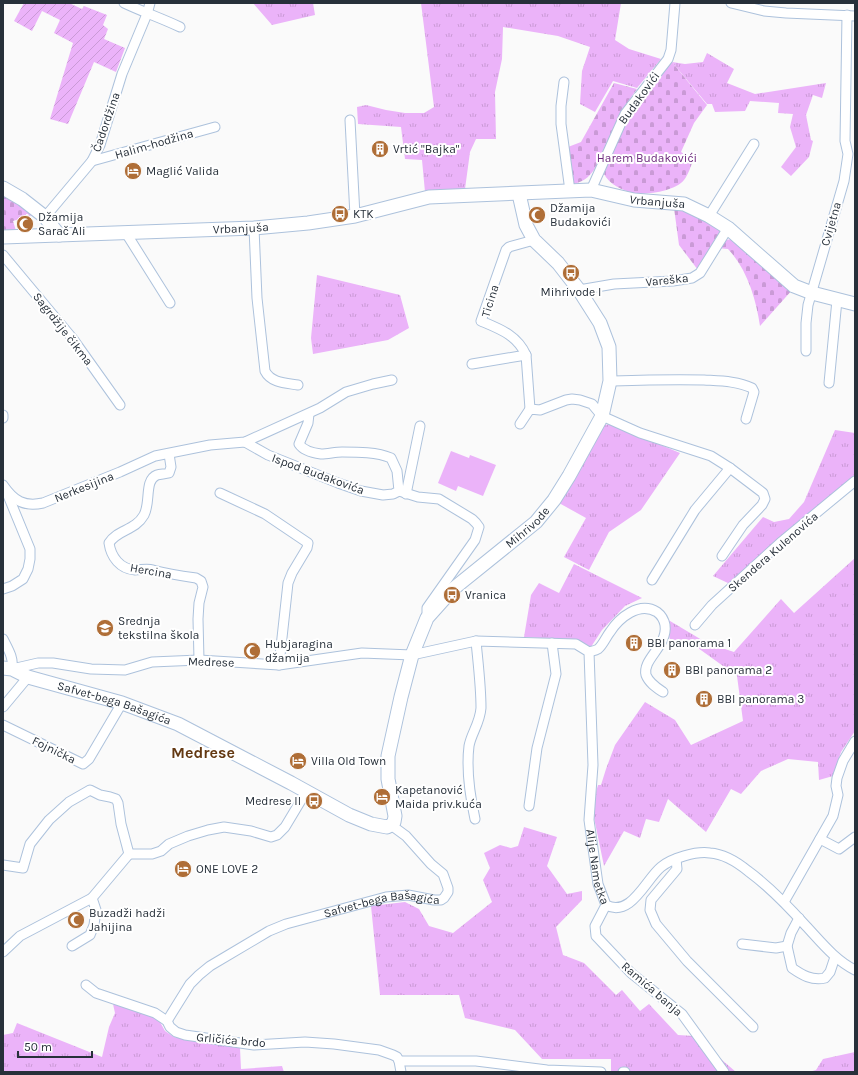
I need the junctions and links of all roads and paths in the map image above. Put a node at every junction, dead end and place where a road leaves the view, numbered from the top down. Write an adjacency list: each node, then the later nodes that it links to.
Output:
1 (124, 3): 5 (street)
2 (150, 3): 5 (street, Čadordžina)
3 (675, 3): 15 (street, Budakovići)
4 (731, 3): 6 (street)
5 (147, 14): 7 (street); 13 (street, Čadordžina)
6 (851, 16): 12 (street, Cvijetna)
7 (180, 26)
8 (564, 82): 16 (street)
9 (350, 120): 18 (street)
10 (215, 127): 13 (street, Halim-hodžina)
11 (754, 144): 19 (street)
12 (851, 155): 29 (street, Cvijetna)
13 (92, 161): 20 (street, Čadordžina)
14 (3, 188): 20 (street)
15 (591, 190): 16 (street, Vrbanjuša); 19 (street, Vrbanjuša)
16 (570, 191): 17 (street, Vrbanjuša)
17 (519, 194): 18 (street, Vrbanjuša); 26 (street, Mihrivode)
18 (355, 216): 21 (street, Vrbanjuša)
19 (709, 216): 22 (street, Vrbanjuša)
20 (45, 217): 24 (street)
21 (254, 228): 23 (street, Vrbanjuša); 39 (street)
22 (728, 228): 28 (street, Vareška); 29 (street, Vrbanjuša)
23 (126, 233): 24 (street, Vrbanjuša); 31 (street)
24 (59, 235): 25 (street, Vrbanjuša)
25 (3, 237)
26 (534, 240): 28 (street, Mihrivode); 34 (street, Ticina)
27 (3, 255): 40 (street, Sagrdžije čikma)
28 (579, 290): 37 (street, Mihrivode)
29 (812, 293): 30 (street, Vrbanjuša); 33 (street, Cvijetna)
30 (837, 300): 32 (street, Vrbanjuša); 38 (street)
31 (170, 303)
32 (855, 304)
33 (806, 350)
34 (526, 355): 35 (street); 41 (street)
35 (472, 364)
36 (392, 380): 42 (street)
37 (610, 381): 43 (street, Mihrivode); 44 (street)
38 (829, 383)
39 (298, 385)
40 (120, 405)
41 (530, 409): 43 (street); 45 (street)
42 (309, 414): 47 (street); 52 (street, Ispod Budakovića)
43 (602, 416): 49 (street); 57 (street, Mihrivode)
44 (746, 419)
45 (520, 424)
46 (420, 426): 52 (street)
47 (245, 442): 48 (street); 52 (street, Ispod Budakovića)
48 (169, 454): 51 (street, Nerkesijina); 64 (street, Hercina)
49 (730, 468): 54 (street); 55 (street)
50 (855, 480): 58 (street, Skendera Kulenovića)
51 (3, 485): 56 (street)
52 (402, 492): 57 (street, Mihrivode)
53 (220, 493): 65 (street)
54 (722, 556)
55 (652, 580)
56 (3, 589)
57 (427, 618): 63 (street, Mihrivode)
58 (695, 626)
59 (3, 639): 66 (street)
60 (476, 641): 61 (street); 63 (street); 75 (street)
61 (552, 643): 62 (street); 74 (street)
62 (589, 652): 68 (street); 84 (street, Alije Nametka)
63 (412, 655): 65 (street, Medrese); 76 (street)
64 (199, 660): 65 (street, Medrese); 66 (street, Medrese)
65 (279, 665)
66 (7, 668): 67 (street, Safvet-bega Bašagića)
67 (28, 677): 69 (street, Safvet-bega Bašagića); 70 (street)
68 (663, 692)
69 (122, 704): 71 (street, Fojnička); 73 (street, Safvet-bega Bašagića)
70 (3, 706)
71 (3, 725)
72 (855, 741): 78 (street)
73 (306, 792): 76 (street, Safvet-bega Bašagića); 79 (street)
74 (529, 806)
75 (476, 819)
76 (391, 825): 93 (street, Safvet-bega Bašagića)
77 (855, 837): 78 (street)
78 (820, 839): 83 (street)
79 (130, 854): 81 (street); 82 (street)
80 (676, 859): 83 (street, Alije Nametka); 84 (street, Alije Nametka); 94 (street)
81 (3, 865)
82 (92, 898): 87 (street); 89 (street)
83 (784, 902): 85 (street, Alije Nametka)
84 (606, 905): 98 (street, Ramića banja)
85 (799, 918): 88 (street); 90 (street, Alije Nametka)
86 (742, 944): 88 (street)
87 (72, 946)
88 (787, 946): 90 (street)
89 (3, 952)
90 (835, 957): 91 (street, Alije Nametka)
91 (855, 970)
92 (86, 985): 93 (street, Grličića brdo)
93 (167, 1020): 95 (street, Grličića brdo)
94 (753, 1027)
95 (400, 1062): 96 (street); 97 (street)
96 (401, 1072)
97 (601, 1072)
98 (724, 1072)

